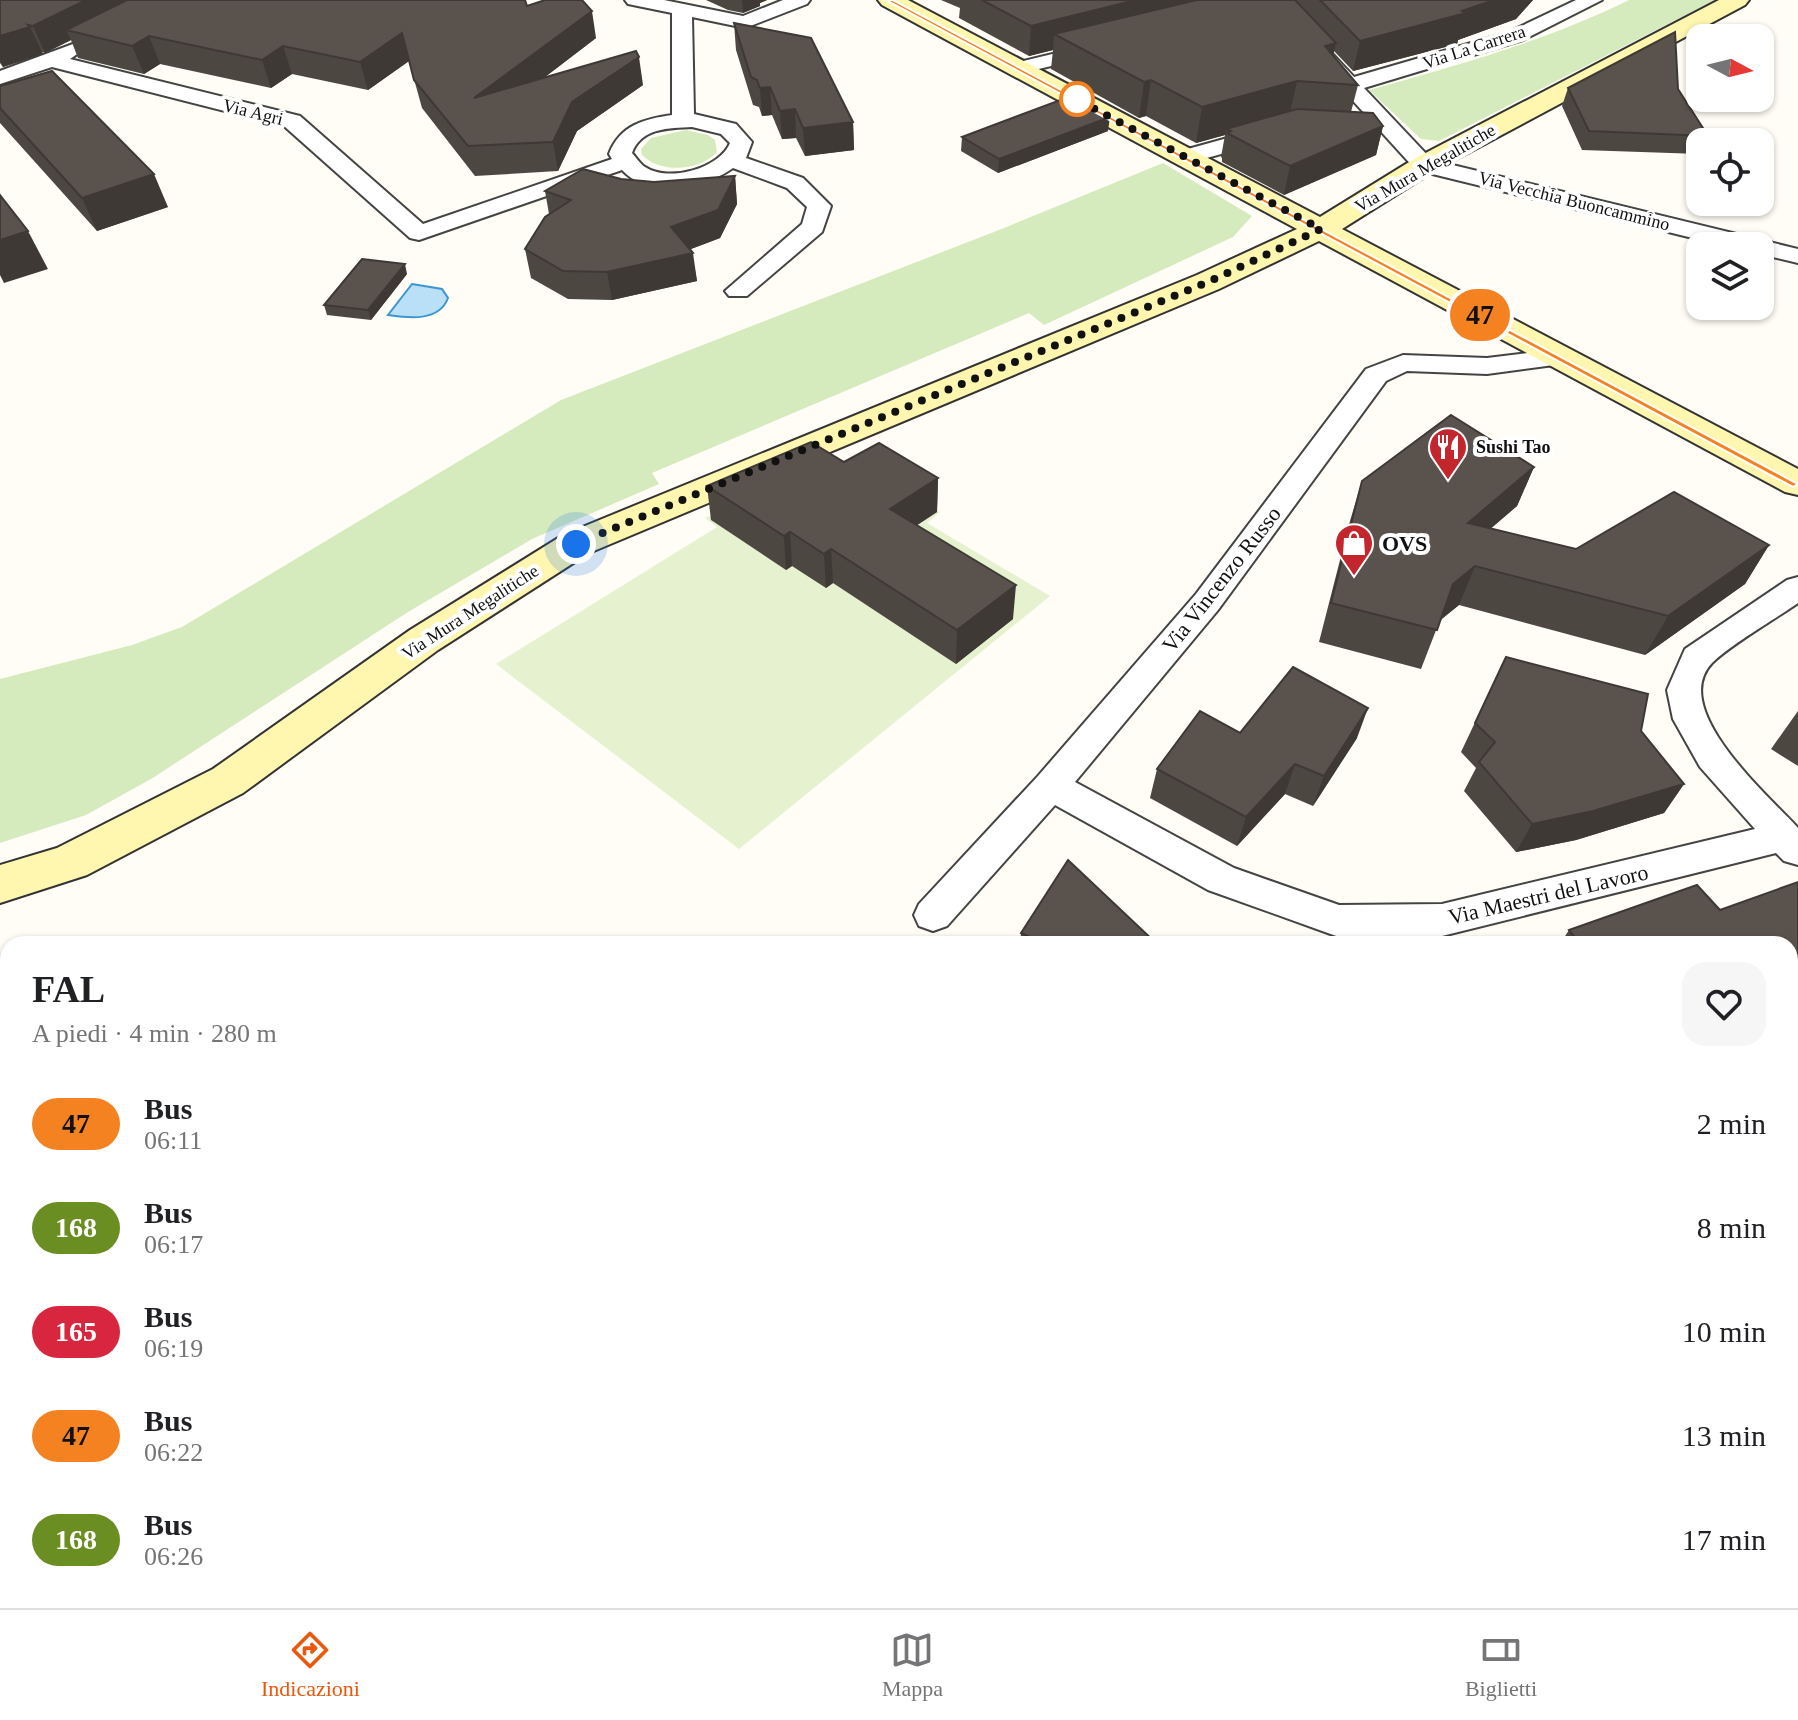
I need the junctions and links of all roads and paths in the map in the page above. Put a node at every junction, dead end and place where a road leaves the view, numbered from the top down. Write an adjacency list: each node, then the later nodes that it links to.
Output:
1 (635, 0): 7 (street)
2 (800, 0): 7 (street)
3 (890, 0): 11 (main road)
4 (1737, 0): 21 (main road, Via Mura Megalitiche)
5 (1578, 2): 13 (street, Via La Carrera)
6 (1275, 4): 13 (street)
7 (682, 10): 14 (street)
8 (95, 39): 10 (street)
9 (1124, 42): 11 (street)
10 (51, 61): 12 (street); 20 (street, Via Agri)
11 (1018, 68): 18 (main road)
12 (0, 78)
13 (1351, 85): 17 (street)
14 (683, 120): 19 (street); 20 (street)
15 (1290, 127): 18 (street)
16 (1365, 132): 17 (street)
17 (1396, 134): 21 (street)
18 (1185, 157): 22 (main road)
19 (734, 161): 20 (street); 26 (street)
20 (624, 162)
21 (1424, 165): 22 (main road, Via Mura Megalitiche); 23 (street, Via Vecchia Buoncammino)
22 (1321, 229): 27 (main road); 32 (main road, Via Mura Megalitiche)
23 (1696, 232)
24 (1774, 251): 25 (street, Via Vecchia Buoncammino)
25 (1798, 256)
26 (738, 291)
27 (1560, 357): 28 (main road); 30 (street, Via Vincenzo Russo)
28 (1798, 484)
29 (1798, 588): 31 (street)
30 (1051, 786): 31 (street, Via Maestri del Lavoro); 33 (street, Via Vincenzo Russo)
31 (1791, 844)
32 (0, 884)
33 (933, 915)

